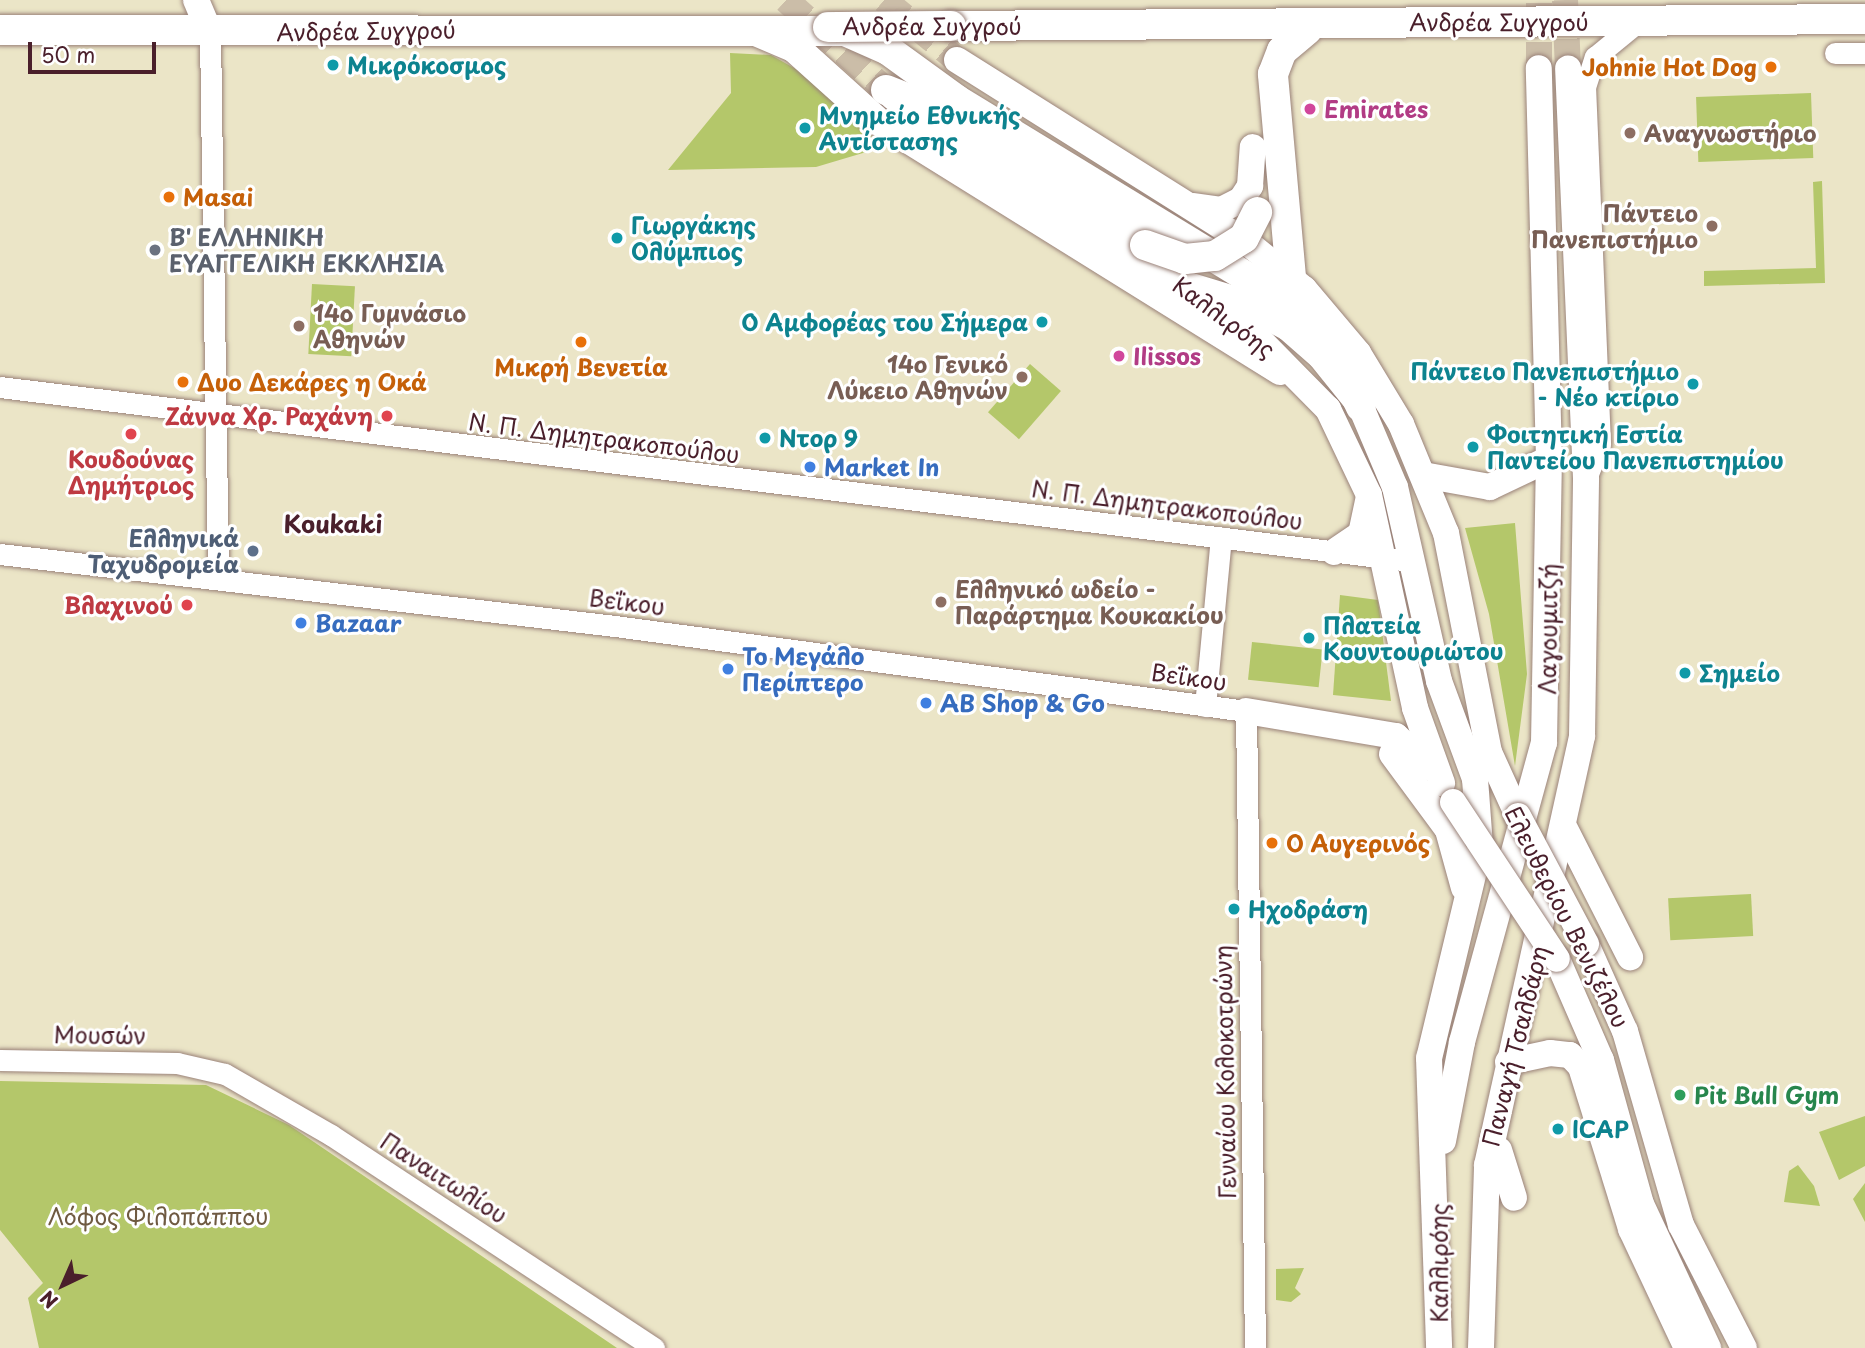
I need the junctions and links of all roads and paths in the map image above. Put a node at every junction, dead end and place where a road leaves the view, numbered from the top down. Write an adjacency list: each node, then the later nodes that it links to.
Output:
1 (196, 0): 11 (main road)
2 (215, 0): 11 (main road)
3 (1865, 19): 4 (highway, Ανδρέα Συγγρού)
4 (1639, 21): 5 (highway, Ανδρέα Συγγρού); 30 (street, Λαγουμιτζή)
5 (1337, 23): 6 (highway, Ανδρέα Συγγρού); 10 (highway)
6 (958, 26): 7 (highway, Ανδρέα Συγγρού, bridge); 12 (highway)
7 (828, 27): 8 (highway, Ανδρέα Συγγρού); 26 (highway, bridge)
8 (748, 29): 11 (highway, Ανδρέα Συγγρού); 19 (highway)
9 (0, 30): 11 (highway, Ανδρέα Συγγρού)
10 (1307, 30): 18 (highway, bridge); 22 (highway)
11 (210, 33): 27 (street)
12 (1037, 41)
13 (1835, 53): 14 (street)
14 (1865, 53)
15 (957, 60): 21 (main road)
16 (1539, 68): 28 (main road, Λαγουμιτζή)
17 (1568, 68): 30 (main road, Λαγουμιτζή)
18 (886, 90): 23 (main road, Καλλιρόης)
19 (875, 120): 25 (main road)
20 (1253, 147): 21 (main road)
21 (1187, 205): 22 (main road)
22 (1291, 277): 29 (main road)
23 (1178, 282): 25 (main road, Καλλιρόης); 26 (main road)
24 (0, 387): 27 (street, Ν. Π. Δημητρακοπούλου)
25 (1310, 387): 31 (main road, Καλλιρόης)
26 (1361, 407): 36 (main road)
27 (215, 413): 32 (street, Ν. Π. Δημητρακοπούλου); 37 (street)
28 (1549, 459): 29 (main road); 50 (main road, Λαγουμιτζή)
29 (1423, 475): 38 (main road)
30 (1586, 478): 43 (main road, Λαγουμιτζή)
31 (1368, 495): 33 (main road); 35 (main road, Καλλιρόης)
32 (1221, 538): 33 (street, Ν. Π. Δημητρακοπούλου); 39 (street)
33 (1334, 552): 35 (street, Ν. Π. Δημητρακοπούλου)
34 (0, 554): 37 (street, Βεΐκου)
35 (1385, 558): 36 (street, Ν. Π. Δημητρακοπούλου); 42 (main road, Καλλιρόης)
36 (1412, 561): 38 (main road); 44 (main road)
37 (218, 579): 39 (street, Βεΐκου)
38 (1468, 637): 58 (main road, Ελευθερίου Βενιζέλου, bridge)
39 (1205, 706): 40 (street, Βεΐκου)
40 (1246, 711): 42 (main road); 53 (street, Γενναίου Κολοκοτρώνη)
41 (1392, 754): 44 (main road)
42 (1442, 783): 57 (main road, Ελευθερίου Βενιζέλου, bridge)
43 (1564, 830): 45 (main road); 47 (main road, Παναγή Τσαλδάρη)
44 (1462, 917): 50 (main road)
45 (1630, 957)
46 (0, 1060): 48 (street, Μουσών)
47 (1508, 1062): 49 (main road, Παναγή Τσαλδάρη); 56 (main road)
48 (198, 1065): 52 (street, Παναιτωλίου)
49 (1497, 1106): 51 (main road); 55 (main road, Παναγή Τσαλδάρη)
50 (1438, 1177): 54 (main road, Καλλιρόης)
51 (1514, 1198)
52 (654, 1348)
53 (1255, 1348)
54 (1439, 1348)
55 (1481, 1348)
56 (1687, 1348)
57 (1708, 1348)
58 (1744, 1348)

